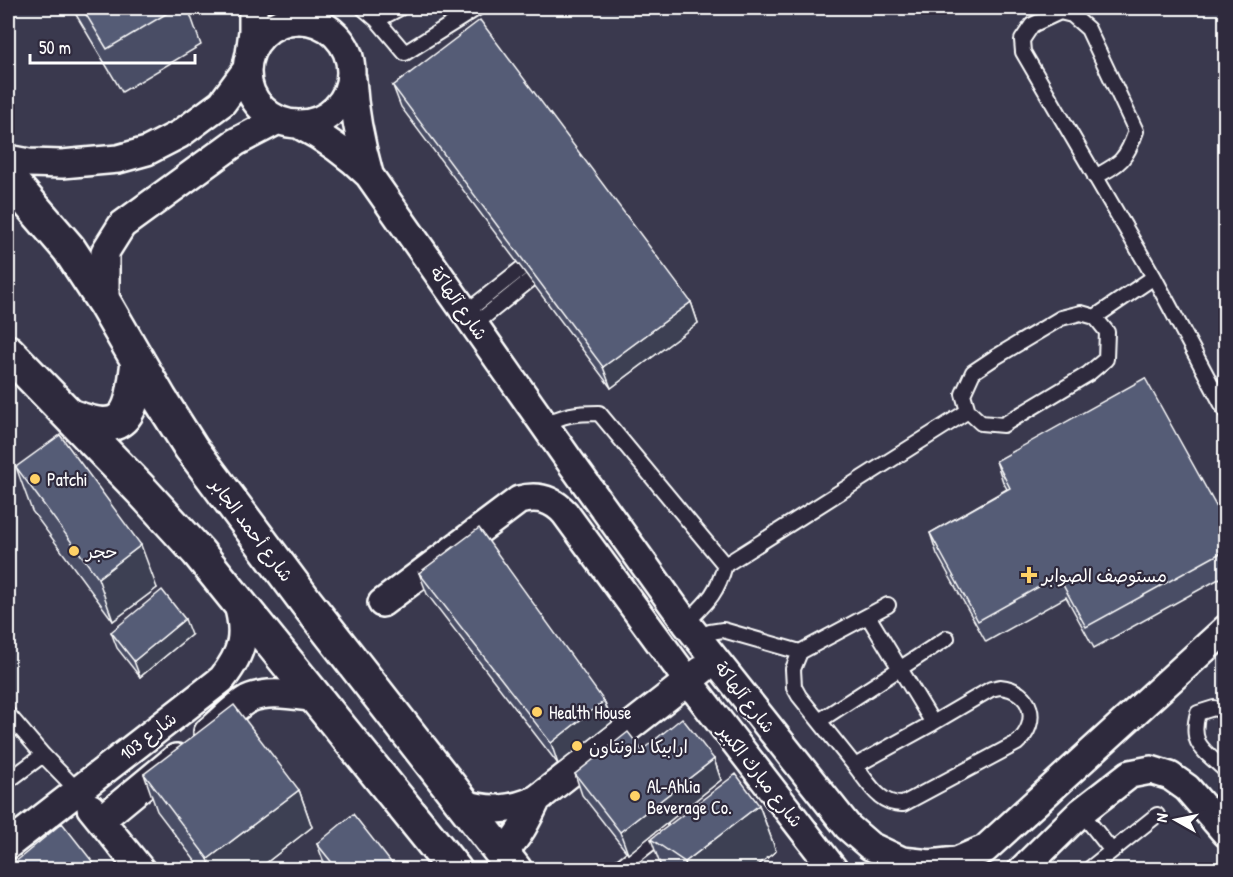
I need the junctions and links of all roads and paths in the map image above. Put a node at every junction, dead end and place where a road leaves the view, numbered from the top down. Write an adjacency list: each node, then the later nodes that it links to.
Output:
1 (253, 8): 8 (street)
2 (285, 8): 7 (street)
3 (363, 8): 6 (lane)
4 (400, 8): 6 (lane)
5 (477, 8): 6 (lane)
6 (378, 20)
7 (315, 22): 8 (street); 9 (street)
8 (248, 62): 10 (street); 11 (street)
9 (351, 69): 10 (street); 12 (street, شارع آلهاكة)
10 (288, 122): 12 (street, شارع آلهاكة); 18 (street)
11 (8, 159)
12 (369, 175): 20 (street, شارع آلهاكة)
13 (1095, 177): 13 (lane); 16 (lane)
14 (8, 178): 18 (main road, شارع أحمد الجابر)
15 (522, 268): 20 (lane)
16 (1154, 277): 19 (lane); 24 (lane)
17 (530, 280): 20 (lane)
18 (105, 304): 22 (main road, شارع أحمد الجابر)
19 (1095, 317): 23 (lane); 23 (lane)
20 (470, 319): 26 (street, شارع آلهاكة)
21 (8, 352): 25 (main road)
22 (138, 361): 25 (main road); 50 (main road, شارع أحمد الجابر)
23 (968, 411): 27 (lane)
24 (1226, 412)
25 (73, 417): 28 (main road)
26 (544, 426): 27 (lane); 33 (street, شارع آلهاكة)
27 (725, 565): 33 (lane)
28 (237, 602): 39 (main road); 48 (street, شارع 103)
29 (382, 603): 38 (street, شارع مبارك الكبير)
30 (888, 605): 31 (lane)
31 (868, 616): 35 (lane); 37 (lane)
32 (1226, 628): 36 (street, شارع آلهاكة)
33 (692, 630): 35 (lane); 36 (street, شارع آلهاكة)
34 (947, 638): 37 (lane)
35 (800, 652): 42 (lane)
36 (716, 660): 38 (street)
37 (900, 669): 42 (lane); 43 (lane)
38 (688, 681): 49 (street); 63 (street, شارع مبارك الكبير)
39 (318, 699): 54 (street, شارع 103); 60 (main road)
40 (1226, 712): 46 (lane)
41 (8, 714): 44 (lane)
42 (819, 721): 45 (lane)
43 (933, 723): 45 (lane); 45 (lane)
44 (43, 755): 47 (lane); 48 (lane)
45 (855, 766)
46 (1226, 771)
47 (8, 780)
48 (78, 791): 54 (street); 57 (street, شارع 103)
49 (537, 799): 50 (street); 59 (street)
50 (462, 803): 59 (main road, شارع أحمد الجابر)
51 (1214, 808): 52 (street); 56 (street)
52 (1081, 812): 58 (lane); 64 (street)
53 (1157, 815): 58 (lane)
54 (100, 820): 61 (street)
55 (680, 820): 62 (lane)
56 (1226, 833)
57 (8, 845)
58 (1112, 851): 65 (lane)
59 (509, 861): 60 (main road)
60 (449, 862)
61 (141, 870)
62 (616, 870)
63 (834, 870)
64 (1022, 870)
65 (1088, 870)

